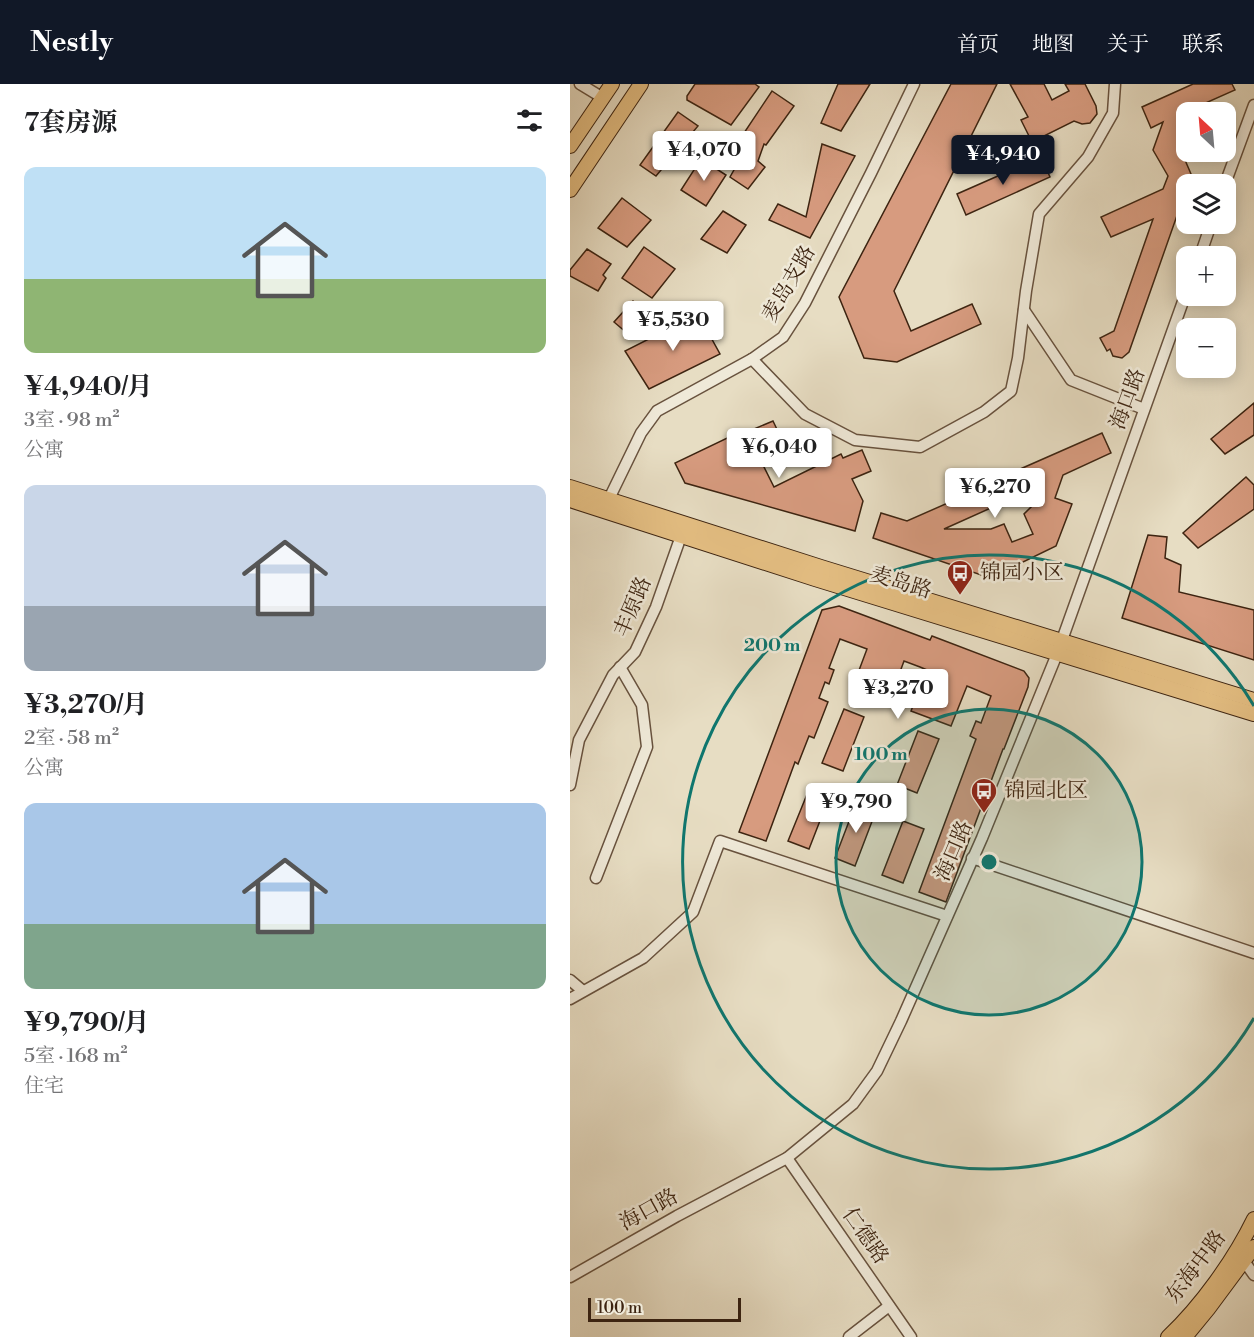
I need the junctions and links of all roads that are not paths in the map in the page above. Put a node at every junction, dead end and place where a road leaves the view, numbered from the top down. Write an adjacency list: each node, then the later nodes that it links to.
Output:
1 (580, 84): 6 (street)
2 (612, 84): 6 (main road)
3 (641, 84): 10 (main road)
4 (914, 84): 13 (street, 麦岛支路)
5 (1115, 84): 12 (street)
6 (603, 98): 8 (main road)
7 (1254, 105): 9 (street)
8 (570, 146)
9 (1230, 174)
10 (570, 190)
11 (1181, 306): 14 (street, 海口路)
12 (1024, 310): 13 (street); 14 (street)
13 (752, 359): 17 (street, 麦岛支路)
14 (1144, 409): 19 (street, 海口路)
15 (570, 487): 17 (main road, 麦岛路)
16 (570, 500): 17 (main road, 麦岛路)
17 (606, 505): 18 (main road, 麦岛路); 19 (main road, 麦岛路)
18 (681, 536): 19 (main road, 麦岛路); 20 (street, 丰原路)
19 (1059, 648): 21 (main road, 麦岛路); 22 (main road, 麦岛路); 24 (street, 海口路)
20 (620, 667): 23 (street, 丰原路); 25 (street)
21 (1254, 700)
22 (1254, 714)
23 (570, 785)
24 (972, 858): 26 (street, 海口路); 27 (street)
25 (596, 878)
26 (947, 916): 29 (street); 31 (street, 海口路)
27 (1254, 953)
28 (570, 980): 29 (street)
29 (583, 991): 30 (street)
30 (570, 999)
31 (787, 1158): 36 (street, 海口路); 37 (street, 仁德路)
32 (1254, 1219): 40 (main road, 东海中路)
33 (1254, 1247): 34 (main road, 东海中路)
34 (1244, 1261): 35 (street); 41 (main road, 东海中路)
35 (1254, 1275)
36 (570, 1277)
37 (890, 1306): 38 (street); 39 (street, 仁德路)
38 (849, 1337)
39 (911, 1337)
40 (1168, 1337)
41 (1185, 1337)

